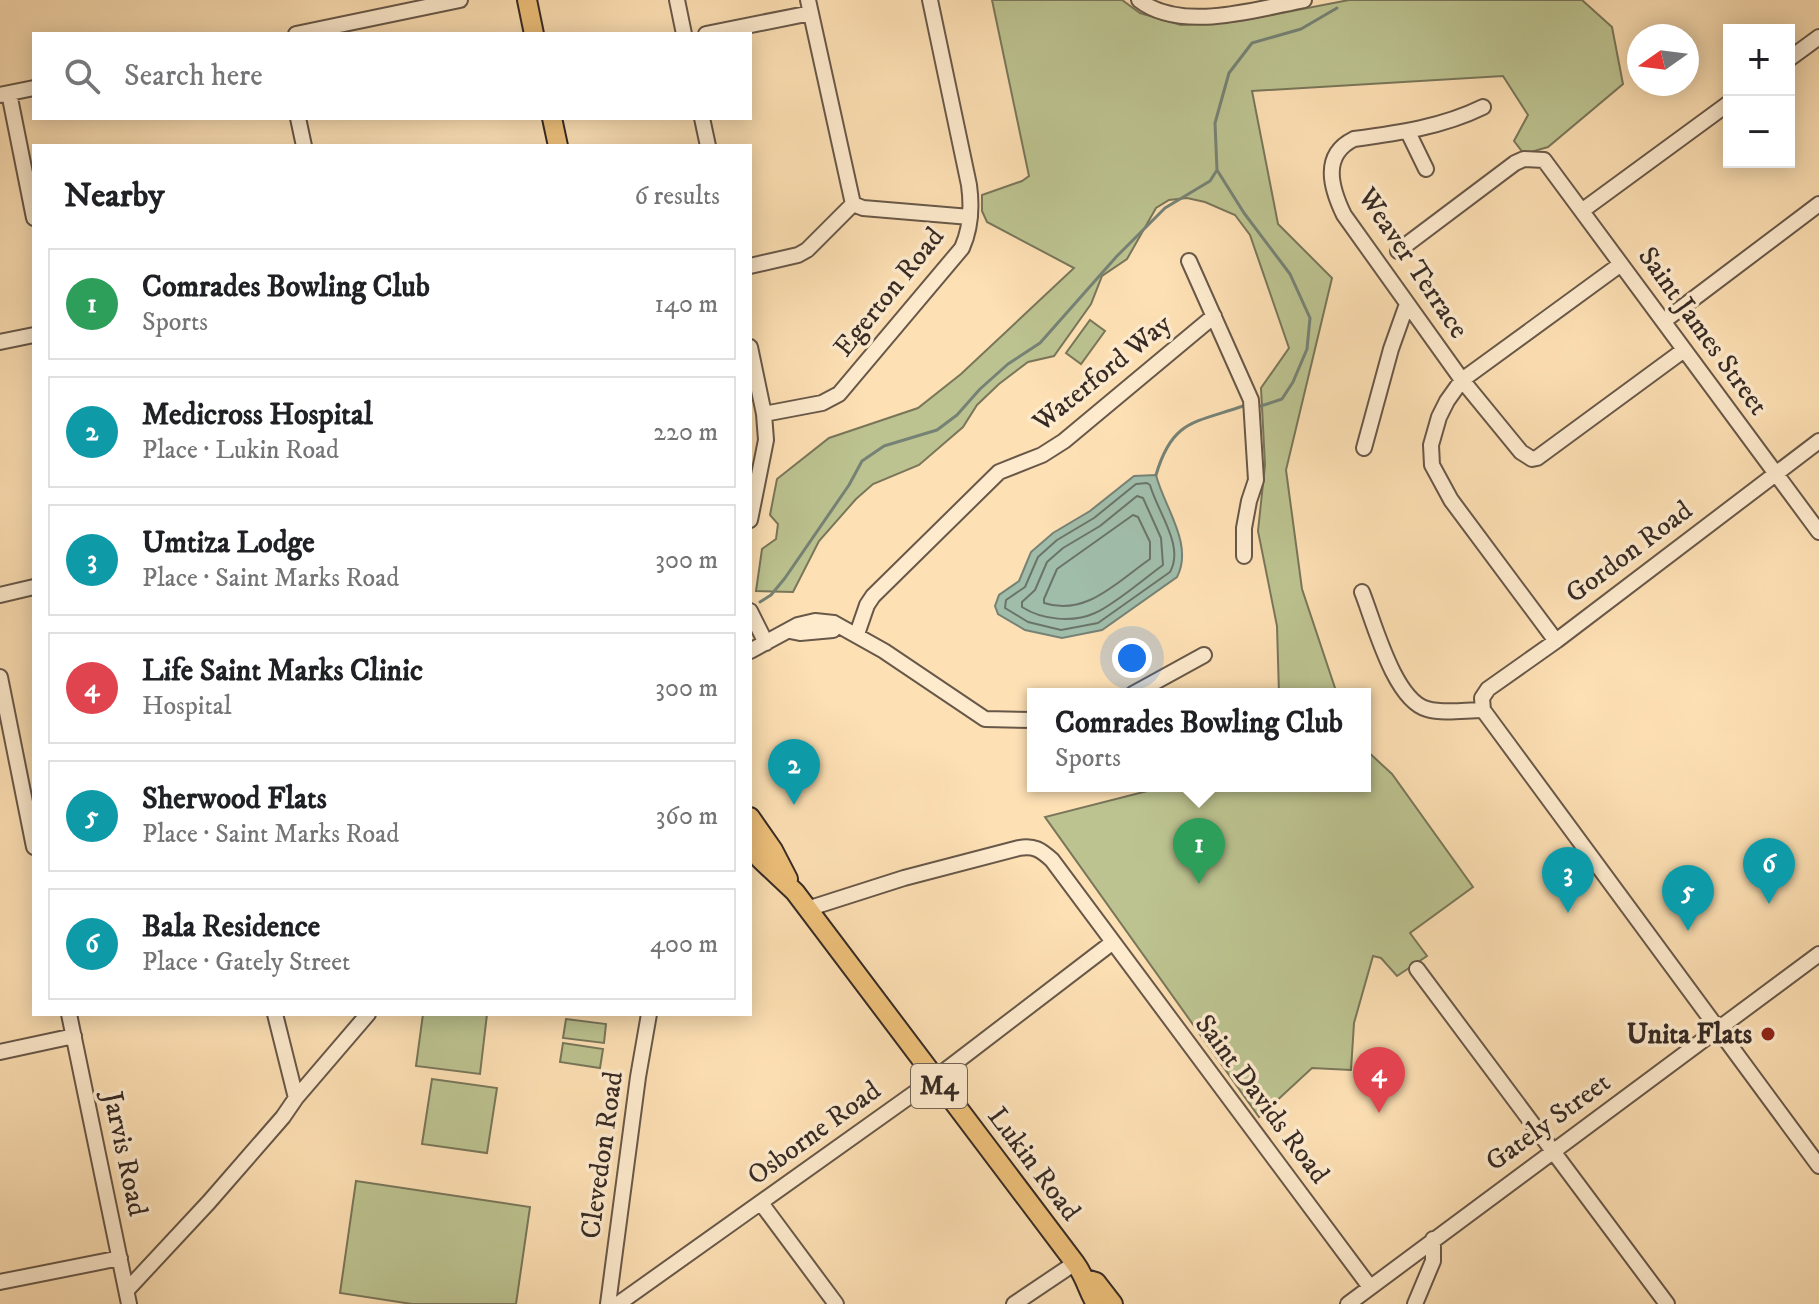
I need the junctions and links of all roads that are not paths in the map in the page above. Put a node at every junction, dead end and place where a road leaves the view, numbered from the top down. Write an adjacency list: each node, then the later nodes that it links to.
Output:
1 (460, 0): 8 (street)
2 (527, 0): 9 (main road)
3 (677, 0): 10 (street)
4 (930, 0): 30 (street, Egerton Road)
5 (1139, 0): 6 (street)
6 (1304, 0)
7 (810, 7): 11 (street); 26 (street)
8 (306, 32)
9 (534, 32)
10 (684, 32)
11 (714, 32)
12 (1819, 37): 13 (street)
13 (1795, 55)
14 (32, 88): 15 (street)
15 (4, 94): 28 (street)
16 (1483, 107): 21 (street, Weaver Terrace)
17 (1723, 107): 29 (street)
18 (298, 120): 22 (street)
19 (552, 120): 23 (main road)
20 (702, 120): 24 (street)
21 (1408, 132): 25 (street); 35 (street, Weaver Terrace)
22 (304, 144)
23 (558, 144)
24 (708, 144)
25 (1426, 169)
26 (853, 204): 30 (street); 34 (street)
27 (1819, 204): 37 (street)
28 (32, 210)
29 (1583, 210): 31 (street, Saint James Street); 33 (street, Saint James Street)
30 (970, 217): 43 (street, Egerton Road)
31 (1398, 251)
32 (1189, 261): 36 (street)
33 (1621, 264): 37 (street, Saint James Street); 42 (street)
34 (752, 266)
35 (1407, 304): 42 (street, Weaver Terrace); 45 (street)
36 (1214, 316): 49 (street); 54 (street, Waterford Way)
37 (1664, 321): 40 (street, Saint James Street)
38 (32, 335): 39 (street)
39 (0, 342)
40 (1684, 350): 42 (street, Weaver Terrace); 46 (street, Saint James Street)
41 (752, 357): 43 (street)
42 (1462, 380): 55 (street)
43 (764, 414): 47 (street)
44 (1819, 441): 46 (street, Gordon Road)
45 (1364, 448)
46 (1775, 474): 48 (street, Saint James Street); 55 (street, Gordon Road)
47 (752, 511)
48 (1819, 532)
49 (1244, 556)
50 (32, 587): 52 (street)
51 (1362, 592): 61 (street)
52 (0, 595)
53 (752, 615): 56 (street)
54 (855, 633): 56 (street); 62 (street)
55 (1556, 641): 61 (street, Gordon Road)
56 (766, 643): 57 (street)
57 (752, 650)
58 (1204, 655): 60 (street)
59 (0, 677): 64 (street)
60 (1144, 688)
61 (1483, 710): 75 (street)
62 (1027, 720)
63 (752, 820): 66 (main road, Lukin Road / M4)
64 (32, 837)
65 (752, 847): 66 (main road, Lukin Road / M4)
66 (795, 892): 67 (main road, Lukin Road / M4)
67 (807, 909): 68 (street, Saint Davids Road); 78 (main road, Lukin Road / M4)
68 (1113, 942): 78 (street, Osborne Road); 88 (street, Saint Davids Road)
69 (1819, 954): 75 (street, Gately Street)
70 (1417, 969): 80 (street)
71 (69, 1016): 76 (street, Jarvis Road)
72 (275, 1016): 79 (street)
73 (366, 1016): 79 (street)
74 (649, 1016): 90 (street, Clevedon Road)
75 (1719, 1029): 80 (street, Gately Street); 81 (street)
76 (74, 1036): 77 (street); 84 (street, Jarvis Road)
77 (0, 1052)
78 (934, 1079): 82 (street, Osborne Road); 85 (main road, Lukin Road / M4)
79 (296, 1098): 89 (street)
80 (1554, 1151): 83 (street, Gately Street); 98 (street)
81 (1819, 1166)
82 (761, 1203): 91 (street, Osborne Road); 92 (street)
83 (1433, 1239): 88 (street, Gately Street); 97 (street)
84 (120, 1258): 87 (street); 89 (street, Jarvis Road)
85 (1075, 1263): 86 (main road, Lukin Road / M4); 93 (street)
86 (1086, 1279): 94 (main road, Lukin Road / M4); 95 (main road, Lukin Road / M4)
87 (0, 1282)
88 (1370, 1287): 96 (street, Gately Street)
89 (128, 1297)
90 (608, 1304)
91 (618, 1304)
92 (836, 1304)
93 (1014, 1304)
94 (1096, 1304)
95 (1113, 1304)
96 (1348, 1304)
97 (1415, 1304)
98 (1667, 1304)

